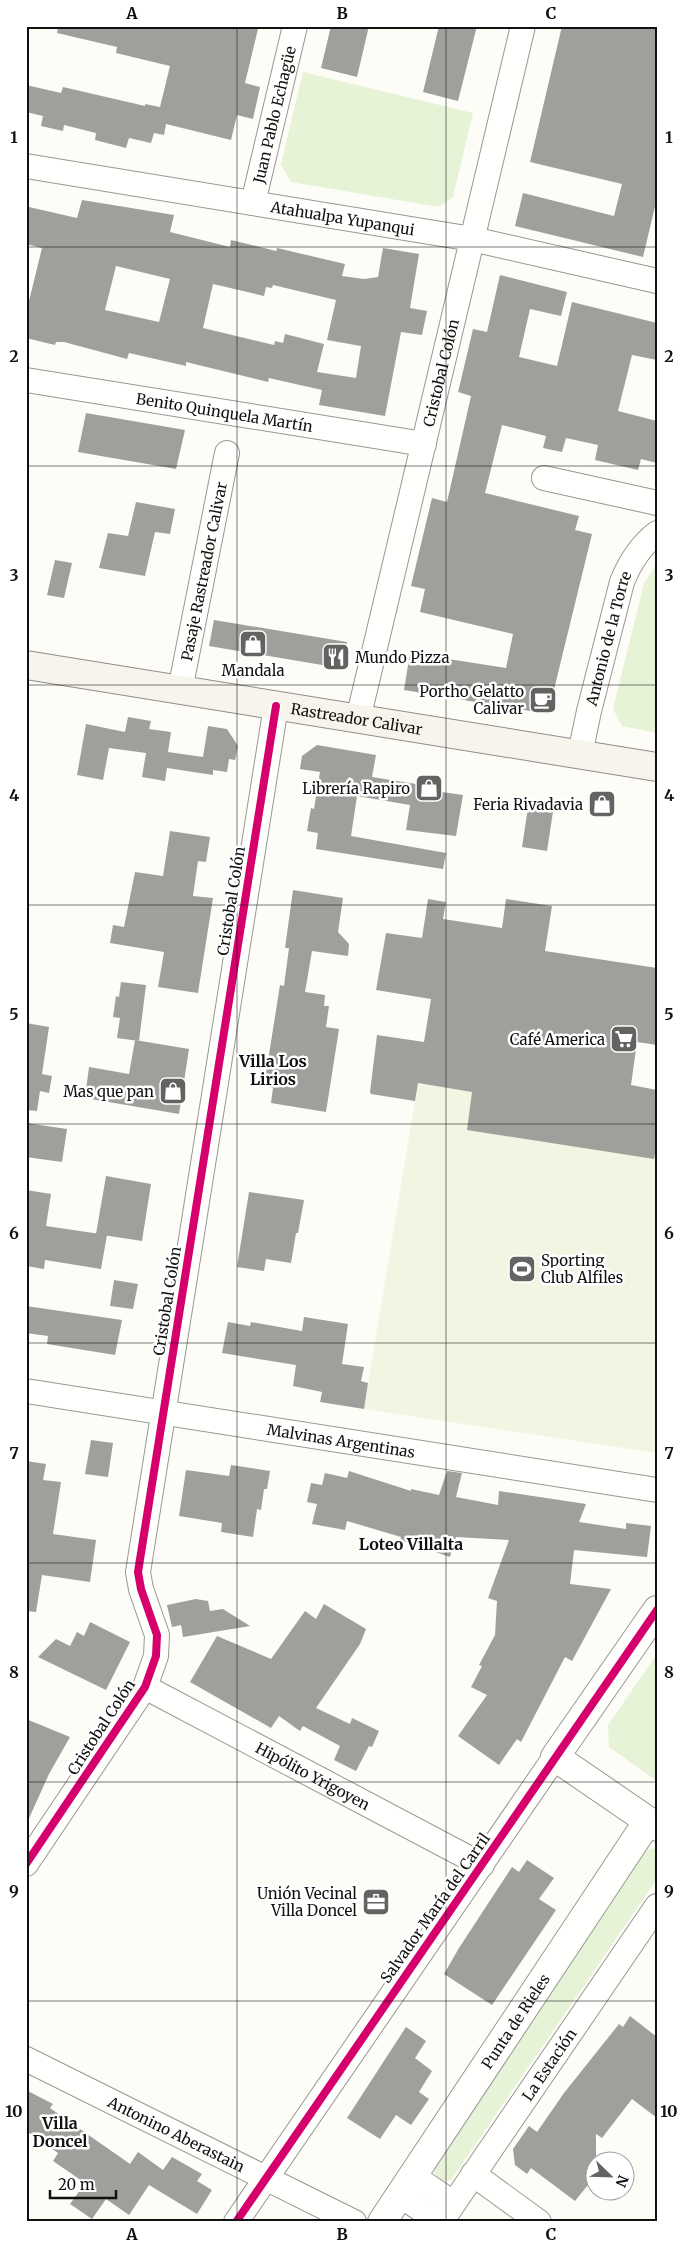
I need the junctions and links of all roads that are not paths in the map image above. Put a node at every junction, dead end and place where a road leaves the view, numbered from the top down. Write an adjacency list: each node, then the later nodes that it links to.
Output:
1 (295, 26): 4 (street, Juan Pablo Echagüe)
2 (523, 26): 5 (street, Cristobal Colón)
3 (26, 166): 4 (street, Atahualpa Yupanqui)
4 (253, 203): 5 (street, Atahualpa Yupanqui)
5 (472, 239): 6 (street, Atahualpa Yupanqui); 8 (street, Cristobal Colón)
6 (657, 281)
7 (26, 380): 8 (street, Benito Quinquela Martín)
8 (424, 444): 16 (street, Cristobal Colón)
9 (227, 453): 14 (street, Pasaje Rastreador Calivar)
10 (544, 478): 11 (street)
11 (657, 503)
12 (657, 533): 17 (street, Antonio de la Torre)
13 (26, 665): 14 (main road, Rastreador Calivar)
14 (180, 690): 15 (main road, Rastreador Calivar)
15 (276, 706): 16 (main road, Rastreador Calivar); 20 (street, Cristobal Colón)
16 (358, 719): 17 (main road, Rastreador Calivar)
17 (580, 754): 18 (main road, Rastreador Calivar)
18 (657, 766)
19 (26, 1391): 20 (street, Malvinas Argentinas)
20 (163, 1412): 21 (street, Malvinas Argentinas); 23 (street, Cristobal Colón)
21 (657, 1490)
22 (657, 1610): 24 (street, Salvador María del Carril)
23 (145, 1687): 26 (street, Cristobal Colón); 27 (street, Hipólito Yrigoyen)
24 (556, 1757): 25 (street); 27 (street, Salvador María del Carril)
25 (652, 1824): 32 (street, Punta de Rieles)
26 (26, 1864)
27 (482, 1865): 31 (street, Salvador María del Carril)
28 (657, 1906): 30 (street, La Estación)
29 (26, 2059): 31 (street, Antonino Aberastain)
30 (473, 2174): 33 (street, La Estación); 37 (street)
31 (265, 2178): 34 (street, Salvador María del Carril); 35 (street, Antonino Aberastain)
32 (406, 2185): 33 (street); 36 (street, Punta de Rieles)
33 (444, 2216)
34 (236, 2222)
35 (354, 2222)
36 (382, 2222)
37 (539, 2222)

